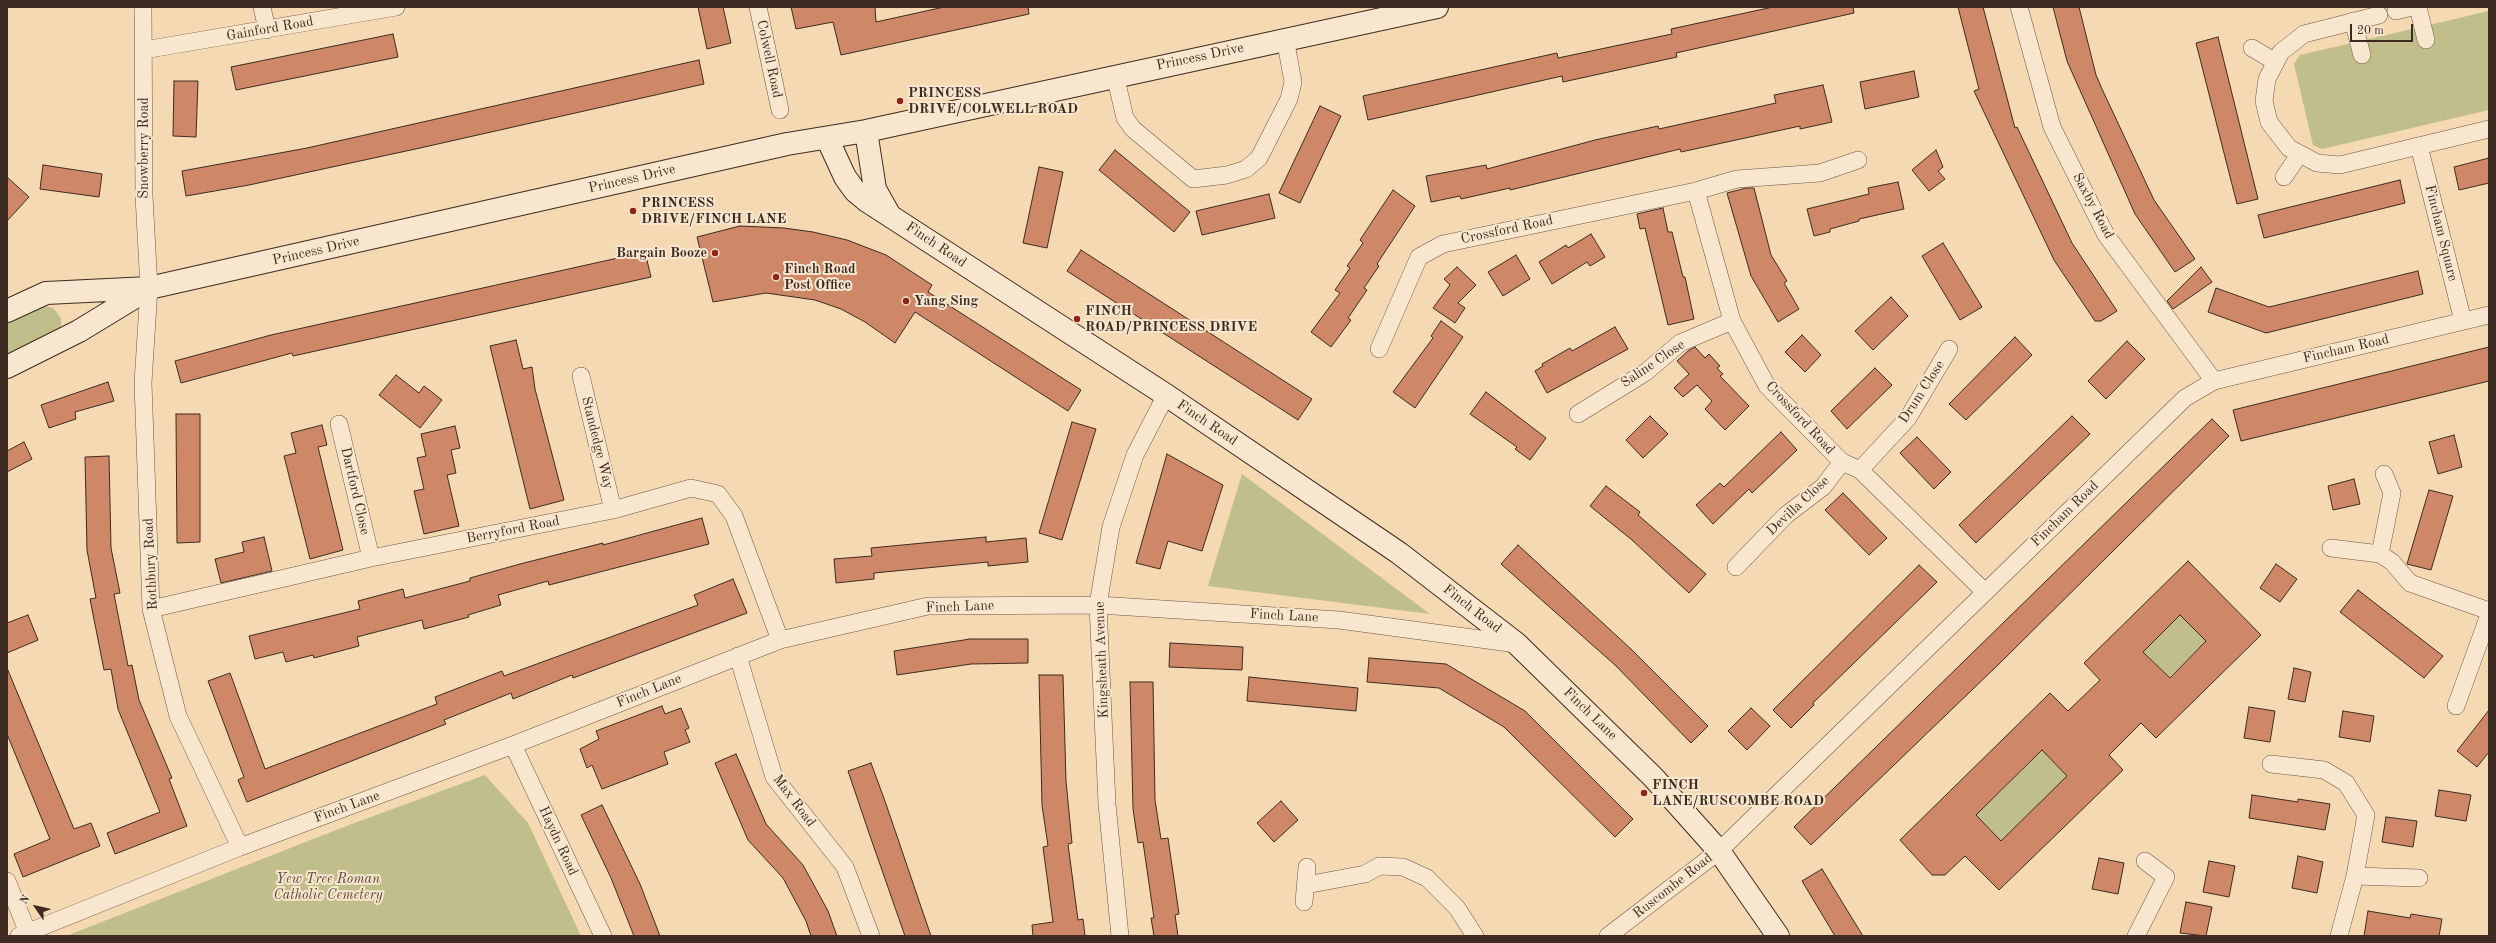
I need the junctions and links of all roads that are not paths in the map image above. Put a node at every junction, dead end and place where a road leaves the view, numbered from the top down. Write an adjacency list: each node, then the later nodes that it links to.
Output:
1 (143, 7): 14 (street, Snowberry Road)
2 (262, 7): 10 (street)
3 (396, 7): 10 (street, Gainford Road)
4 (758, 7): 18 (street, Colwell Road)
5 (1436, 7): 11 (street, Princess Drive)
6 (2018, 7): 37 (street, Saxby Road)
7 (2418, 7): 12 (street)
8 (2379, 15): 9 (street)
9 (2353, 21): 15 (street); 16 (street)
10 (267, 30): 14 (street, Gainford Road)
11 (1285, 38): 17 (street, Princess Drive); 17 (street)
12 (2426, 40)
13 (2252, 48): 16 (street)
14 (144, 50): 28 (street, Snowberry Road)
15 (2362, 55)
16 (2274, 61): 23 (street)
17 (1115, 75): 20 (street, Princess Drive)
18 (780, 110)
19 (2489, 128): 22 (street)
20 (866, 131): 21 (street, Princess Drive); 27 (street, Finch Road)
21 (827, 138): 27 (street, Finch Road); 28 (street, Princess Drive)
22 (2419, 146): 23 (street); 32 (street, Fincham Square)
23 (2299, 155): 25 (street)
24 (1858, 160): 26 (street, Crossford Road)
25 (2284, 177)
26 (1696, 191): 31 (street, Crossford Road); 33 (street, Crossford Road)
27 (889, 214): 38 (street, Finch Road)
28 (150, 288): 29 (street, Princess Drive); 35 (street, Princess Drive); 51 (street, Rothbury Road)
29 (7, 311)
30 (2489, 315): 32 (street, Fincham Road)
31 (1732, 321): 39 (street, Saline Close); 41 (street, Crossford Road)
32 (2463, 321): 37 (street, Fincham Road)
33 (1379, 349)
34 (1949, 349): 42 (street, Drum Close)
35 (7, 367)
36 (580, 376): 44 (street, Standedge Way)
37 (2214, 381): 49 (street, Fincham Road)
38 (1166, 395): 50 (street, Kingsheath Avenue); 55 (street, Finch Road)
39 (1578, 414)
40 (339, 424): 47 (street, Dartford Close)
41 (1842, 462): 42 (street, Crossford Road); 48 (street, Devilla Close)
42 (1860, 470): 49 (street, Crossford Road)
43 (2384, 474): 46 (street)
44 (613, 510): 47 (street, Berryford Road); 54 (street, Berryford Road)
45 (2331, 548): 46 (street)
46 (2380, 554): 52 (street)
47 (371, 558): 51 (street, Berryford Road)
48 (1736, 567)
49 (1984, 591): 61 (street, Fincham Road)
50 (1098, 605): 54 (street, Finch Lane); 55 (street, Finch Lane); 72 (street, Kingsheath Avenue)
51 (152, 609): 60 (street, Rothbury Road)
52 (2489, 611)
53 (2489, 615): 57 (street)
54 (780, 640): 56 (street, Finch Lane)
55 (1517, 644): 61 (street, Finch Lane)
56 (738, 656): 58 (street, Finch Lane); 71 (street, Max Road)
57 (2456, 706)
58 (513, 745): 60 (street, Finch Lane); 70 (street, Haydn Road)
59 (2271, 764): 64 (street)
60 (240, 847): 69 (street, Finch Lane)
61 (1719, 851): 74 (street, Ruscombe Road); 75 (street, Finch Lane)
62 (2145, 861): 76 (street)
63 (1307, 867): 67 (street)
64 (2355, 876): 65 (street); 77 (street)
65 (2419, 878)
66 (7, 881): 69 (street)
67 (1306, 885): 68 (street); 73 (street)
68 (1304, 902)
69 (24, 934)
70 (603, 936)
71 (870, 936)
72 (1120, 936)
73 (1476, 936)
74 (1608, 936)
75 (1778, 936)
76 (2136, 936)
77 (2339, 936)

